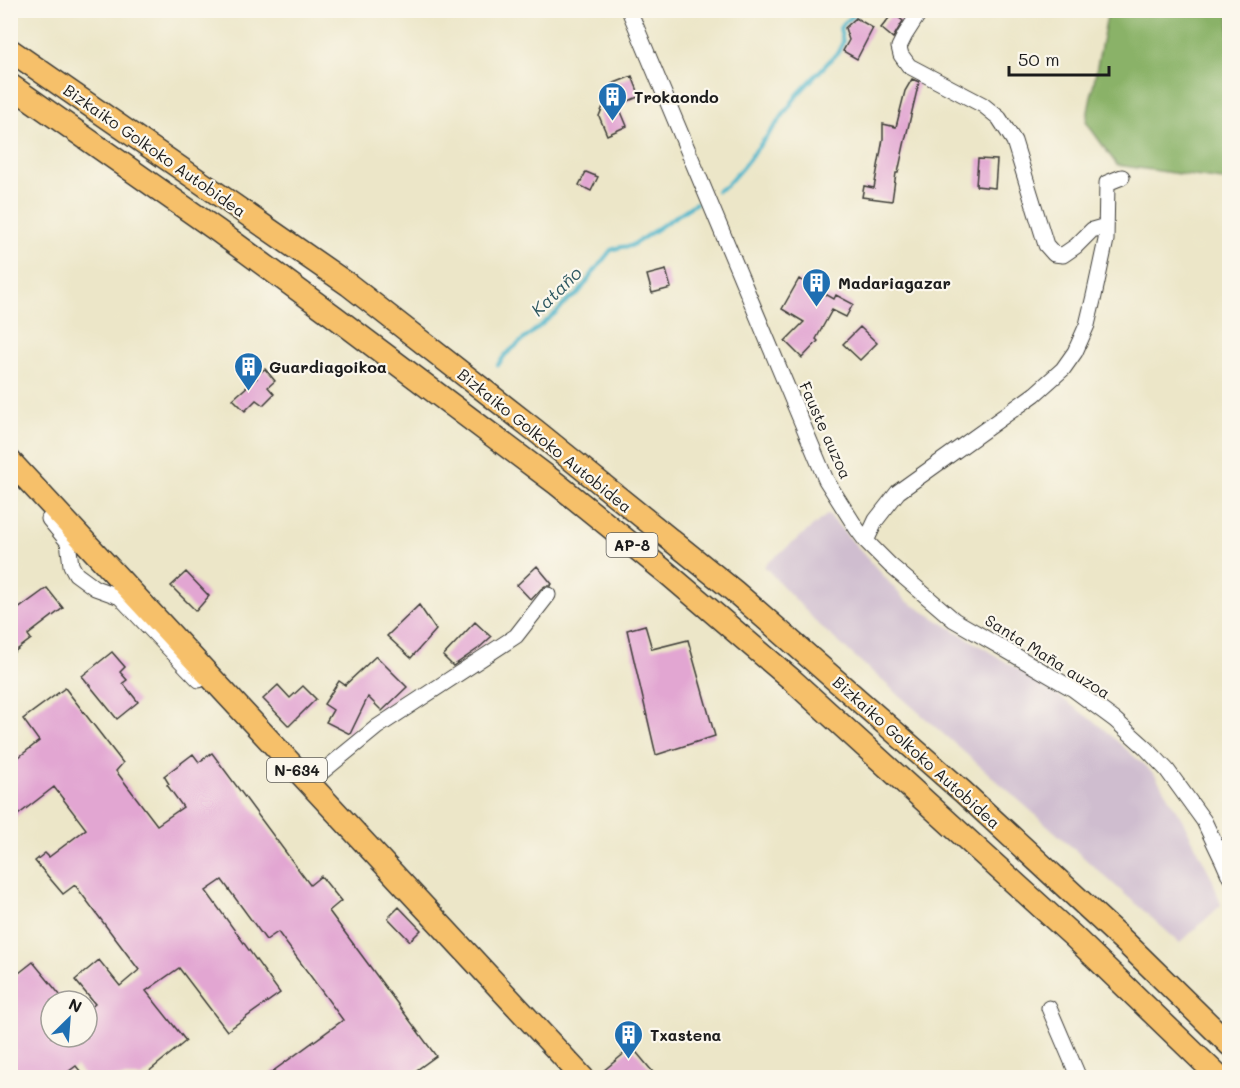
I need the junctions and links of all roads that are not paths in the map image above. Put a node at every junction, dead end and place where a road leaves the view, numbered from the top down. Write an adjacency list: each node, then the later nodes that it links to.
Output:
1 (629, 10): 9 (street, Fauste auzoa)
2 (921, 10): 6 (street)
3 (10, 50): 17 (highway, Bizkaiko Golkoko Autobidea / AP-8)
4 (10, 85): 18 (highway, Bizkaiko Golkoko Autobidea / AP-8)
5 (1122, 177): 6 (street)
6 (1106, 226): 9 (street)
7 (10, 461): 11 (highway, N-634)
8 (10, 478): 11 (street)
9 (866, 542): 15 (street, Santa Maña auzoa)
10 (548, 595): 13 (street)
11 (240, 708): 12 (highway, N-634)
12 (288, 760): 13 (street); 14 (highway, N-634)
13 (322, 772): 14 (street)
14 (324, 798): 20 (highway, N-634)
15 (1230, 877)
16 (1049, 1008): 19 (street)
17 (1230, 1045)
18 (1213, 1070)
19 (1074, 1074)
20 (583, 1077)

